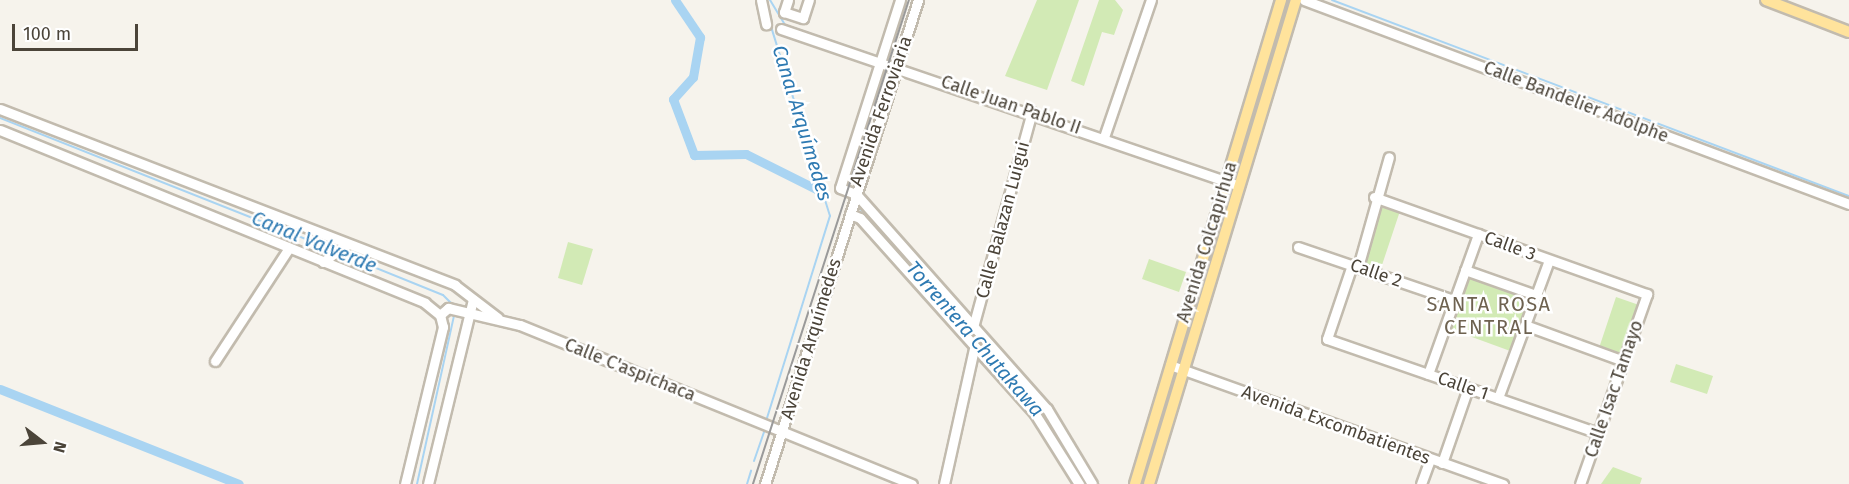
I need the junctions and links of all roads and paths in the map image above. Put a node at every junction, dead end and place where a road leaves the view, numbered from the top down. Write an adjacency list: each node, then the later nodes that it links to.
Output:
1 (761, 0): 11 (street)
2 (788, 0): 3 (street)
3 (809, 0)
4 (900, 0): 14 (street, Avenida Ferroviaria)
5 (918, 0): 15 (street, Avenida Ferroviaria)
6 (1151, 0): 19 (street)
7 (1280, 0): 21 (main road, Avenida Colcapirhua)
8 (1296, 0): 22 (main road, Avenida Colcapirhua)
9 (1304, 0): 25 (street, Calle Bandelier Adolphe)
10 (1766, 0): 13 (main road)
11 (766, 24)
12 (781, 29): 14 (street, Calle Juan Pablo II)
13 (1849, 32)
14 (881, 63): 15 (street, Calle Juan Pablo II); 23 (street, Avenida Ferroviaria)
15 (897, 67): 17 (street, Calle Juan Pablo II); 23 (street, Avenida Ferroviaria)
16 (0, 109): 28 (street, Calle C'aspichaca)
17 (1032, 112): 19 (street, Calle Juan Pablo II); 43 (street, Calle Balazan Luigui)
18 (0, 130): 30 (street)
19 (1104, 137): 21 (street, Calle Juan Pablo II)
20 (1389, 157): 24 (street)
21 (1225, 182): 22 (street, Calle Juan Pablo II); 47 (main road, Avenida Colcapirhua)
22 (1239, 186): 48 (main road, Avenida Colcapirhua)
23 (856, 194): 26 (street, Avenida Arquímedes); 43 (street)
24 (1374, 197): 27 (street, Calle 3); 33 (street)
25 (1849, 204)
26 (850, 214): 44 (street); 52 (street, Avenida Arquímedes)
27 (1478, 234): 32 (street, Calle 3); 34 (street)
28 (344, 246): 31 (street); 37 (street, Calle C'aspichaca)
29 (1298, 246): 33 (street, Calle 2)
30 (289, 248): 31 (street); 45 (street)
31 (327, 259): 40 (street)
32 (1549, 260): 35 (street, Calle 3); 36 (street)
33 (1355, 266): 38 (street, Calle 2); 49 (street, Calle 1)
34 (1465, 270): 36 (street); 38 (street)
35 (1647, 294): 46 (street, Calle Isac Tamayo)
36 (1536, 295): 42 (street)
37 (473, 299): 39 (street); 41 (street, Calle C'aspichaca)
38 (1454, 300): 49 (street)
39 (466, 311): 40 (street, Calle C'aspichaca); 41 (street, Calle C'aspichaca); 57 (street)
40 (440, 315): 56 (street)
41 (498, 318): 52 (street, Calle C'aspichaca)
42 (1525, 325): 46 (street); 51 (street)
43 (973, 327): 62 (street)
44 (974, 350): 60 (street); 61 (street)
45 (215, 361)
46 (1624, 361): 53 (street, Calle Isac Tamayo)
47 (1170, 365): 48 (street, Avenida Excombatientes); 63 (main road, Avenida Colcapirhua)
48 (1183, 369): 54 (street, Avenida Excombatientes); 64 (main road, Avenida Colcapirhua)
49 (1428, 374): 50 (street, Calle 1)
50 (1468, 388): 51 (street, Calle 1); 55 (street)
51 (1498, 398): 53 (street, Calle 1)
52 (782, 430): 58 (street, Avenida Arquímedes); 59 (street, Calle C'aspichaca)
53 (1598, 433): 67 (street, Calle Isac Tamayo)
54 (1430, 459): 55 (street, Avenida Excombatientes); 65 (street)
55 (1442, 463): 66 (street, Avenida Excombatientes)
56 (405, 484)
57 (428, 484)
58 (765, 484)
59 (912, 484)
60 (944, 484)
61 (1079, 484)
62 (1092, 484)
63 (1135, 484)
64 (1149, 484)
65 (1421, 484)
66 (1503, 484)
67 (1580, 484)

